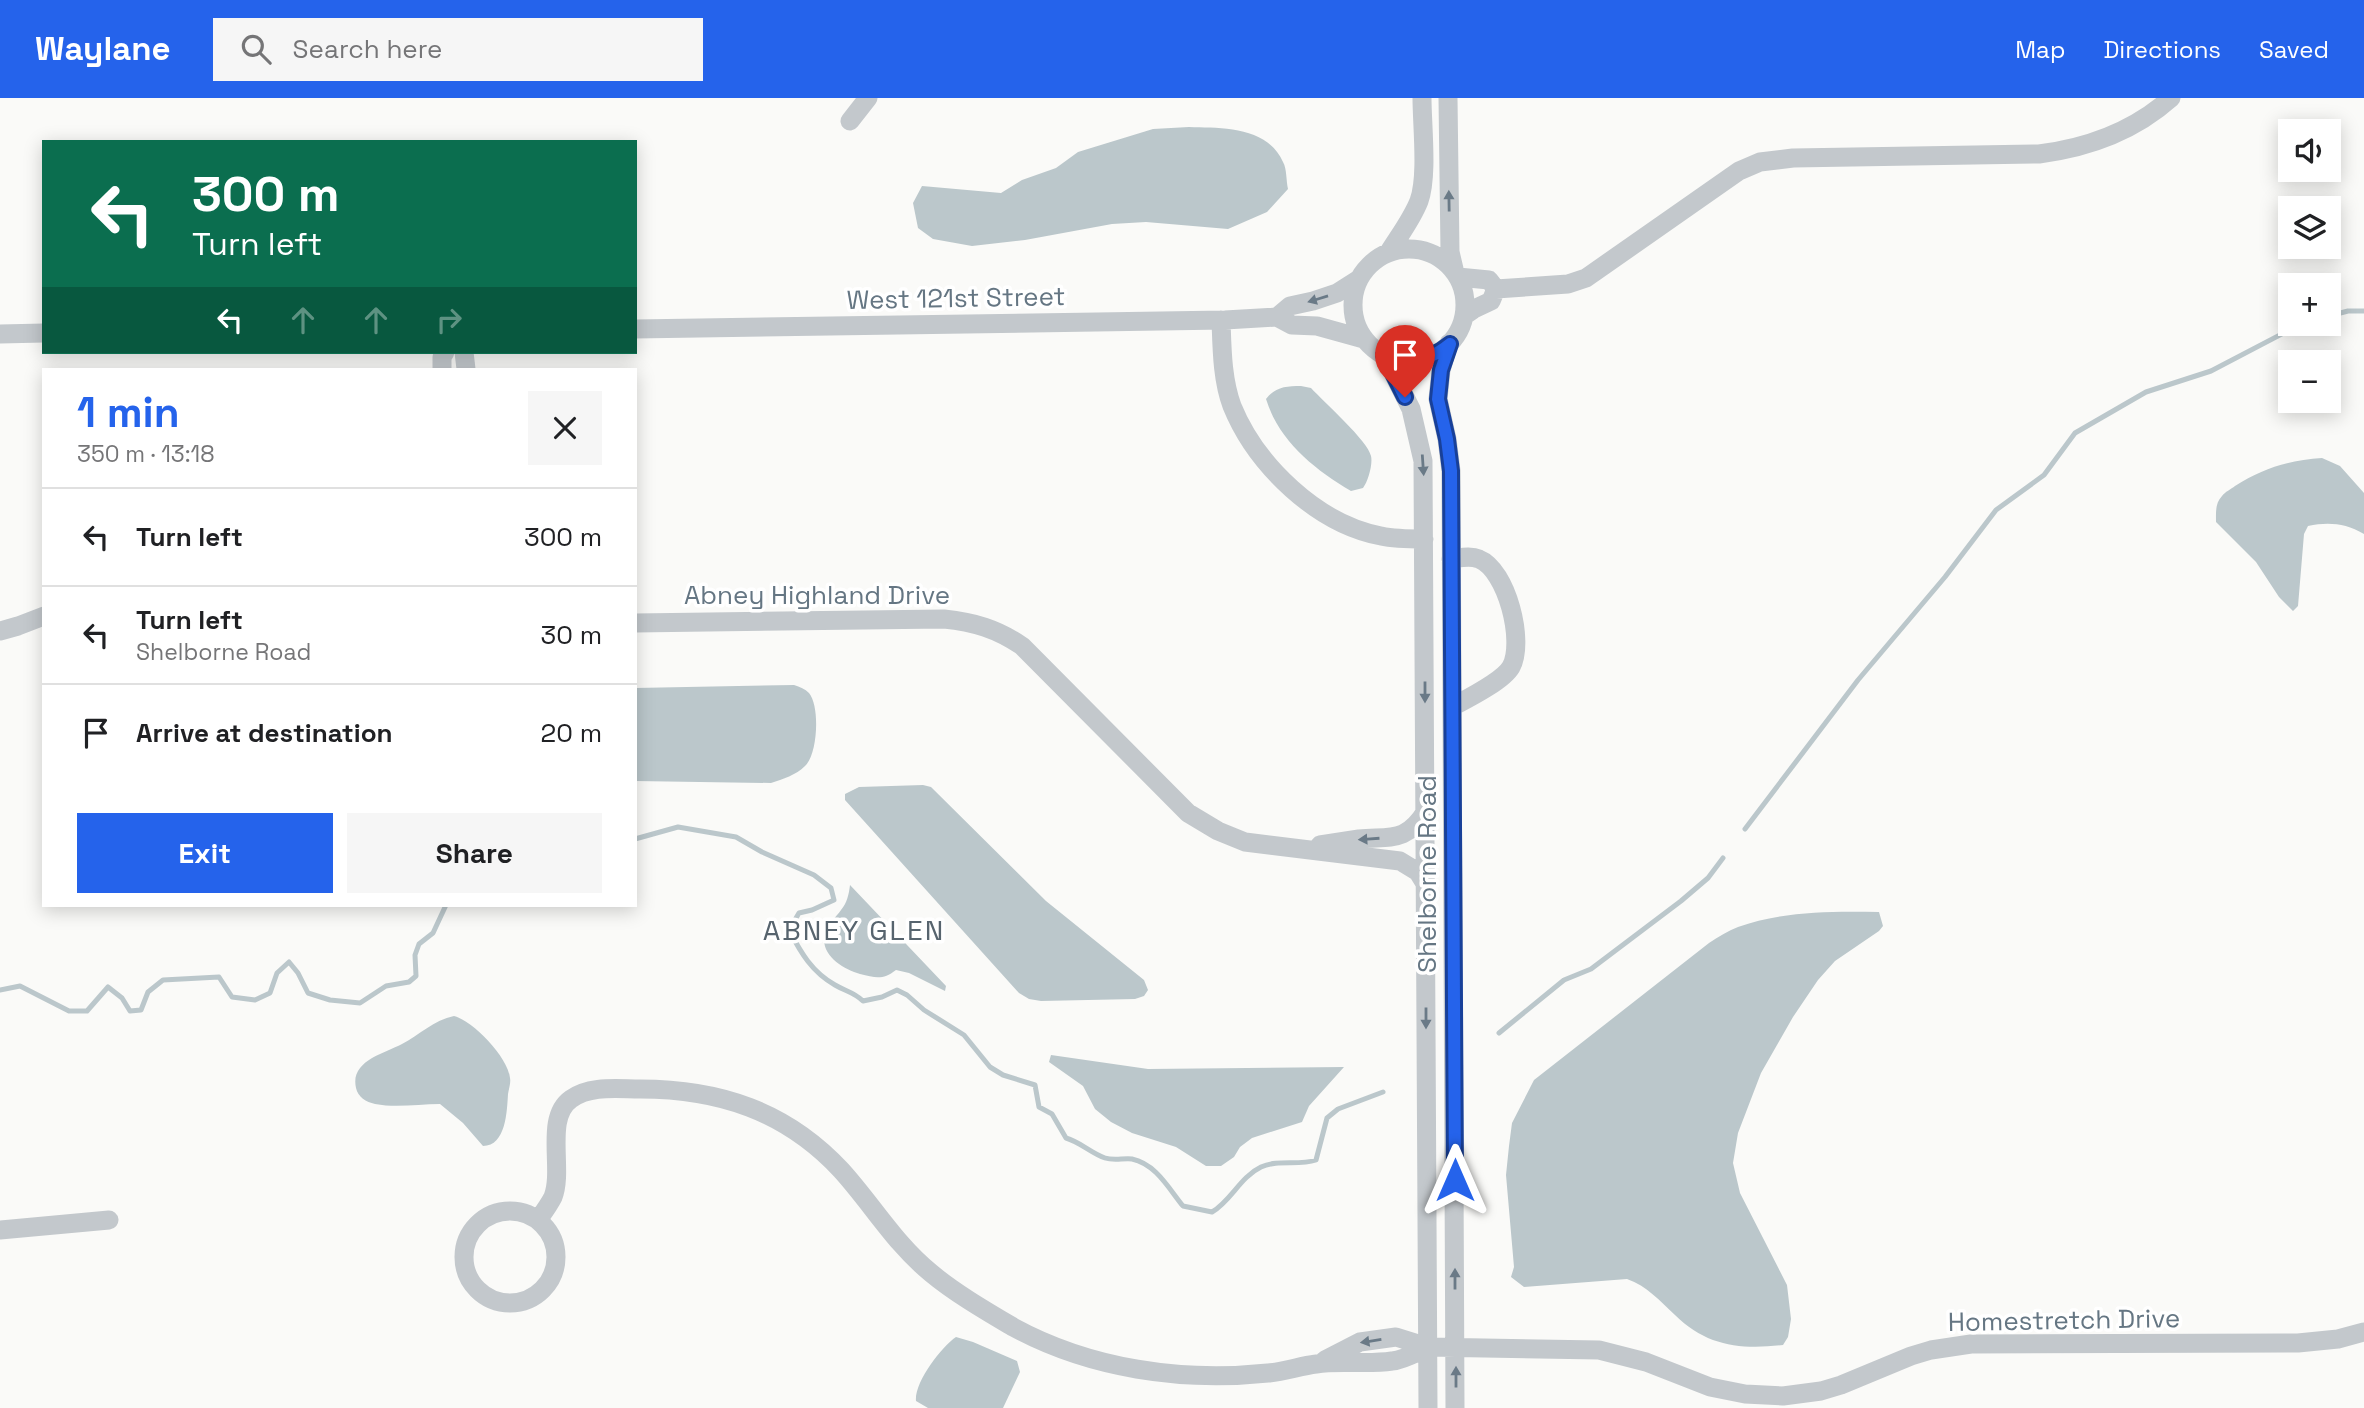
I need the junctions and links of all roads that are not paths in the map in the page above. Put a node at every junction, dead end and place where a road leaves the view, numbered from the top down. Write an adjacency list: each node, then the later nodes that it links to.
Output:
1 (868, 98): 5 (street)
2 (1422, 98): 6 (street)
3 (1448, 98): 7 (street, one-way to 3)
4 (2171, 98): 9 (street)
5 (850, 121)
6 (1389, 252): 7 (street); 8 (street)
7 (1456, 273): 9 (street); 10 (street)
8 (1359, 279): 11 (street, West 121st Street, one-way to 11); 16 (street)
9 (1496, 289): 10 (street)
10 (1464, 316): 17 (street)
11 (1278, 317): 12 (street, West 121st Street); 16 (street, West 121st Street)
12 (1221, 320): 13 (street, West 121st Street); 19 (street)
13 (637, 329)
14 (42, 333): 15 (street)
15 (0, 334)
16 (1364, 339): 18 (street)
17 (1450, 344): 18 (street); 20 (street, Shelborne Road)
18 (1384, 355): 19 (street, Shelborne Road, one-way to 19)
19 (1424, 539): 25 (street, Shelborne Road, one-way to 25)
20 (1451, 559): 24 (street, Shelborne Road); 24 (street)
21 (42, 617): 23 (street)
22 (637, 623): 26 (street, Abney Highland Drive)
23 (0, 631)
24 (1452, 707): 32 (street, Shelborne Road, one-way to 24)
25 (1426, 811): 26 (street, Abney Highland Drive, one-way to 26); 27 (street, Shelborne Road)
26 (1295, 849): 27 (street, Abney Highland Drive)
27 (1426, 885): 32 (street, Shelborne Road, one-way to 32)
28 (109, 1220): 30 (street)
29 (538, 1220): 29 (street); 32 (street)
30 (0, 1230)
31 (2364, 1332): 32 (street, Homestretch Drive)
32 (1442, 1347): 33 (street, Shelborne Road); 34 (street, Shelborne Road, one-way to 32)
33 (1428, 1408)
34 (1455, 1408)

